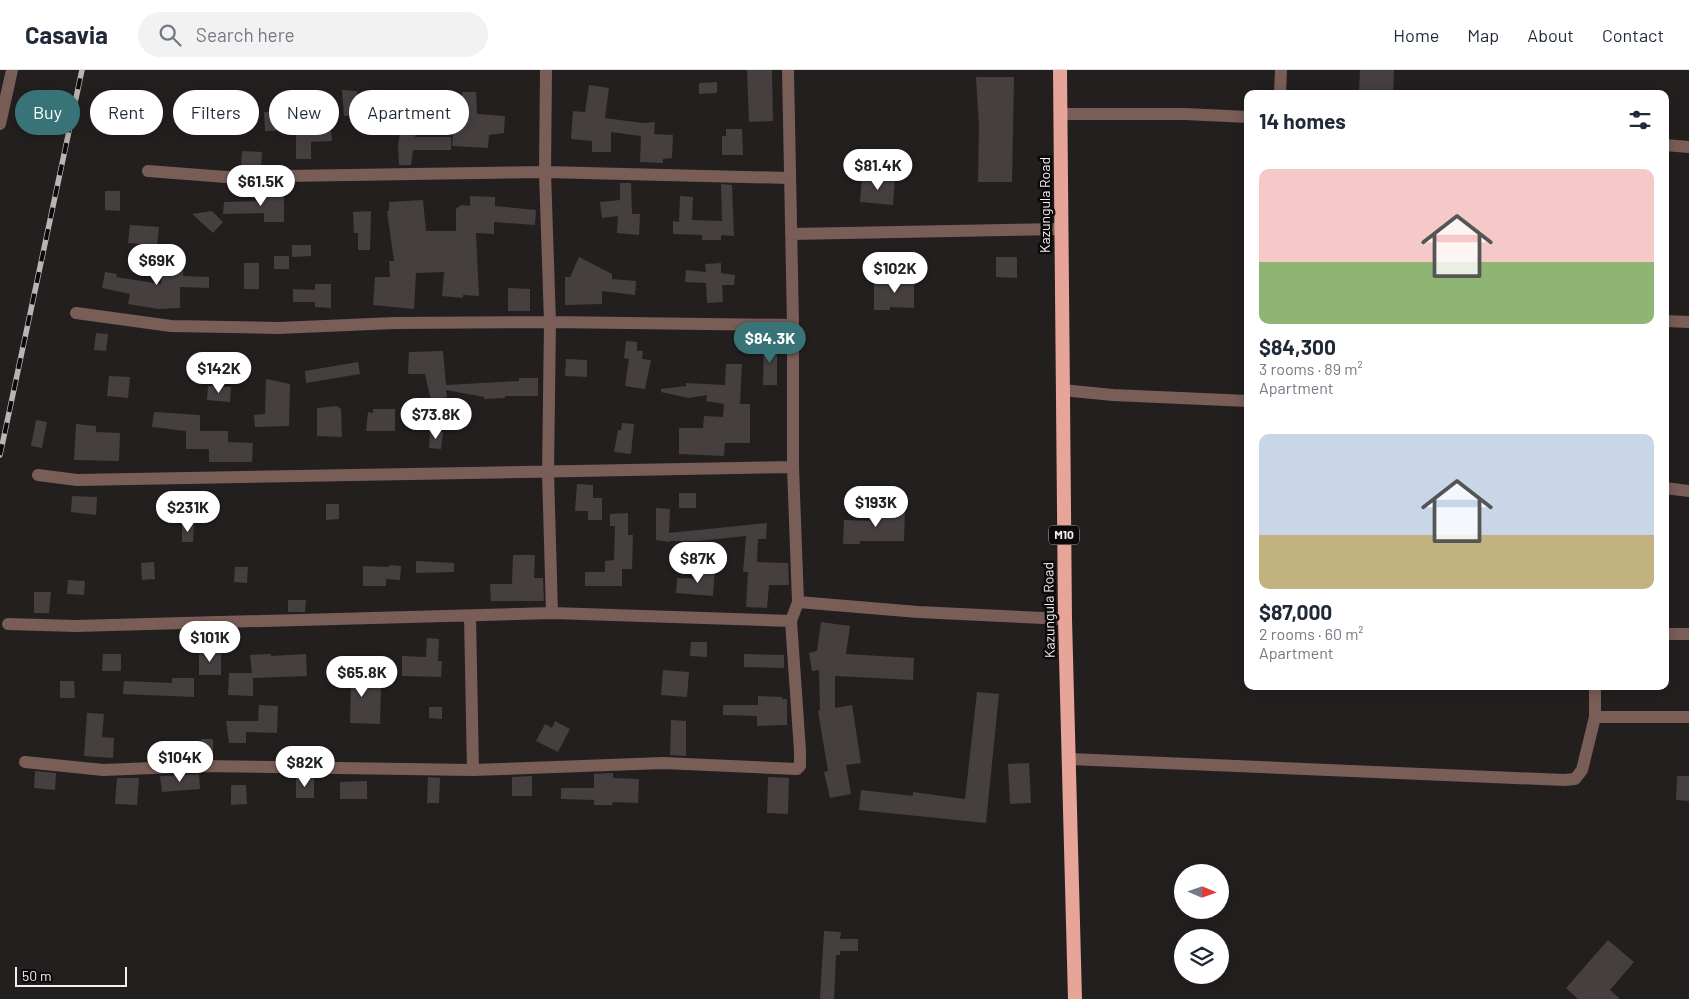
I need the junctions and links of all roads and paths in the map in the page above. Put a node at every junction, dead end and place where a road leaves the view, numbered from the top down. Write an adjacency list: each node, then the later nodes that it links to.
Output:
1 (12, 70): 9 (street)
2 (546, 70): 13 (street)
3 (788, 70): 14 (street)
4 (1060, 70): 7 (highway, Kazungula Road / M10)
5 (1281, 70): 6 (street)
6 (1280, 90)
7 (1060, 114): 8 (street); 15 (highway, Kazungula Road / M10)
8 (1244, 118)
9 (0, 124)
10 (1669, 145): 11 (street)
11 (1689, 147)
12 (148, 171): 13 (street)
13 (545, 172): 14 (street); 19 (street)
14 (789, 178): 16 (street)
15 (1062, 229): 16 (street); 22 (highway, Kazungula Road / M10)
16 (791, 234): 21 (street)
17 (76, 313): 19 (street)
18 (1669, 321): 20 (street)
19 (550, 322): 21 (street); 25 (street)
20 (1689, 322)
21 (794, 325): 24 (street)
22 (1062, 390): 23 (street); 32 (highway, Kazungula Road / M10)
23 (1244, 402)
24 (793, 467): 25 (street); 29 (street)
25 (548, 472): 26 (street); 30 (street)
26 (38, 475)
27 (1669, 488): 28 (street)
28 (1689, 491)
29 (798, 602): 32 (street); 33 (street)
30 (552, 613): 31 (street); 33 (street)
31 (470, 616): 34 (street); 42 (street)
32 (1065, 619): 40 (highway, Kazungula Road / M10)
33 (791, 620): 42 (street)
34 (8, 624)
35 (1669, 634): 36 (street)
36 (1689, 634)
37 (1595, 690): 38 (street)
38 (1595, 717): 39 (street); 40 (street)
39 (1689, 717)
40 (1069, 759): 43 (highway, Kazungula Road / M10)
41 (25, 762): 42 (street)
42 (473, 770)
43 (1075, 999)

